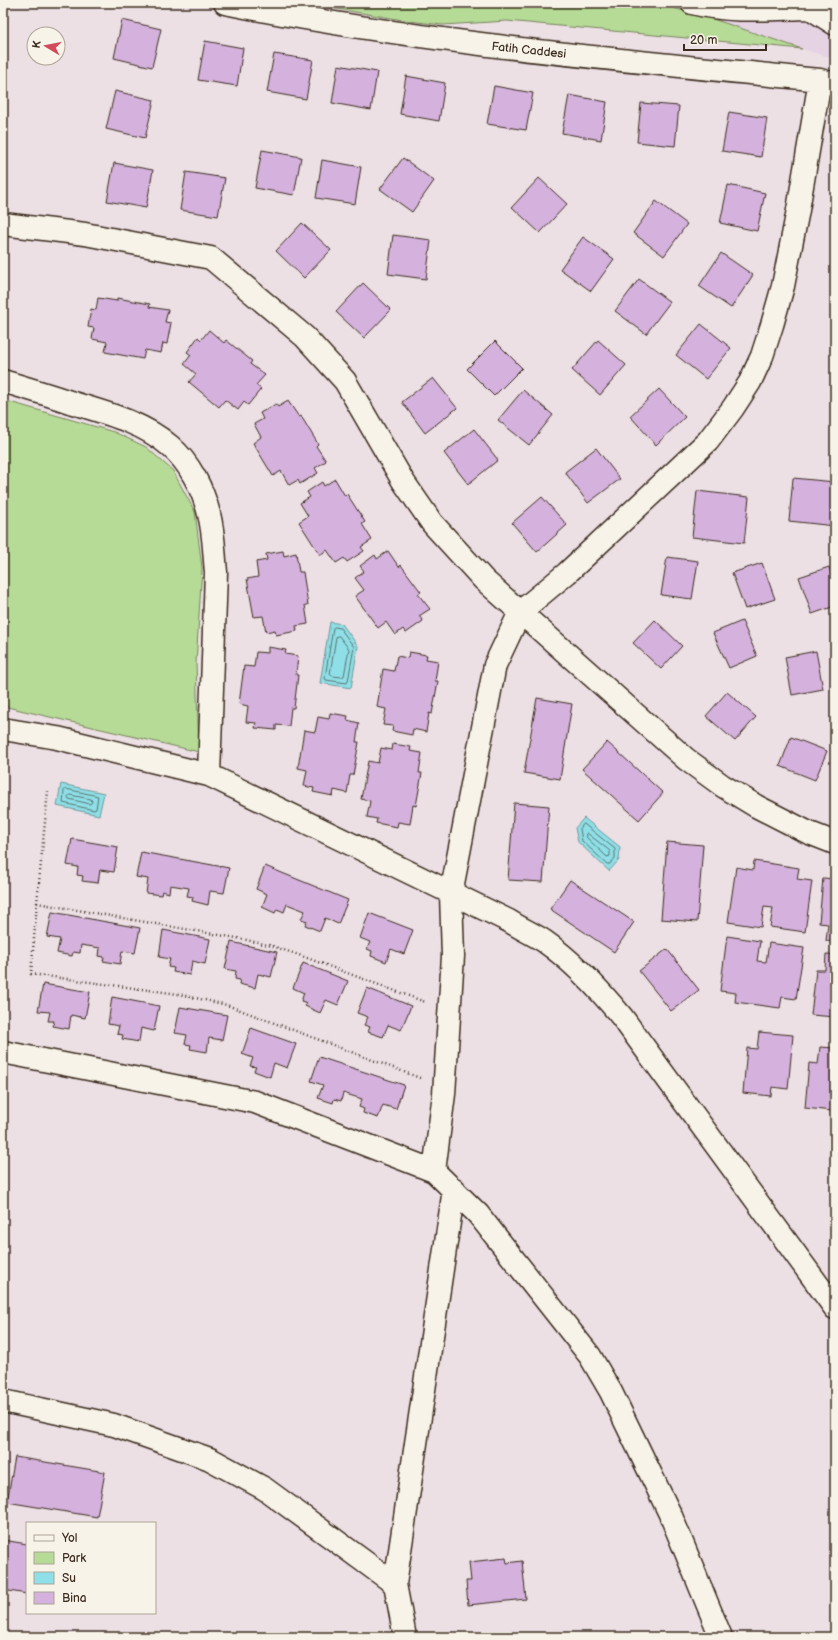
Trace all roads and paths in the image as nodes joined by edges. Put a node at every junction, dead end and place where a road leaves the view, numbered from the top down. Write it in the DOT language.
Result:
graph roads {
  1 [pos="225,3"];
  2 [pos="692,3"];
  3 [pos="806,5"];
  4 [pos="835,24"];
  5 [pos="827,82"];
  6 [pos="3,224"];
  7 [pos="3,381"];
  8 [pos="520,612"];
  9 [pos="3,729"];
  10 [pos="209,775"];
  11 [pos="48,792"];
  12 [pos="835,843"];
  13 [pos="451,894"];
  14 [pos="37,903"];
  15 [pos="449,1012"];
  16 [pos="3,1052"];
  17 [pos="444,1088"];
  18 [pos="434,1170"];
  19 [pos="454,1189"];
  20 [pos="835,1308"];
  21 [pos="3,1400"];
  22 [pos="395,1584"];
  23 [pos="405,1637"];
  24 [pos="721,1637"];
  1 -- 5 [label="street, Fatih Caddesi"];
  2 -- 3 [label="street"];
  3 -- 4 [label="street"];
  5 -- 8 [label="street"];
  6 -- 8 [label="street"];
  7 -- 10 [label="street"];
  8 -- 12 [label="street"];
  8 -- 13 [label="street"];
  9 -- 10 [label="street"];
  10 -- 13 [label="street"];
  11 -- 14 [label="path"];
  13 -- 15 [label="street"];
  13 -- 20 [label="street"];
  14 -- 15 [label="path"];
  14 -- 17 [label="path"];
  15 -- 17 [label="street"];
  16 -- 18 [label="street"];
  17 -- 18 [label="street"];
  18 -- 19 [label="street"];
  19 -- 22 [label="street"];
  19 -- 24 [label="street"];
  21 -- 22 [label="street"];
  22 -- 23 [label="street"];
}
